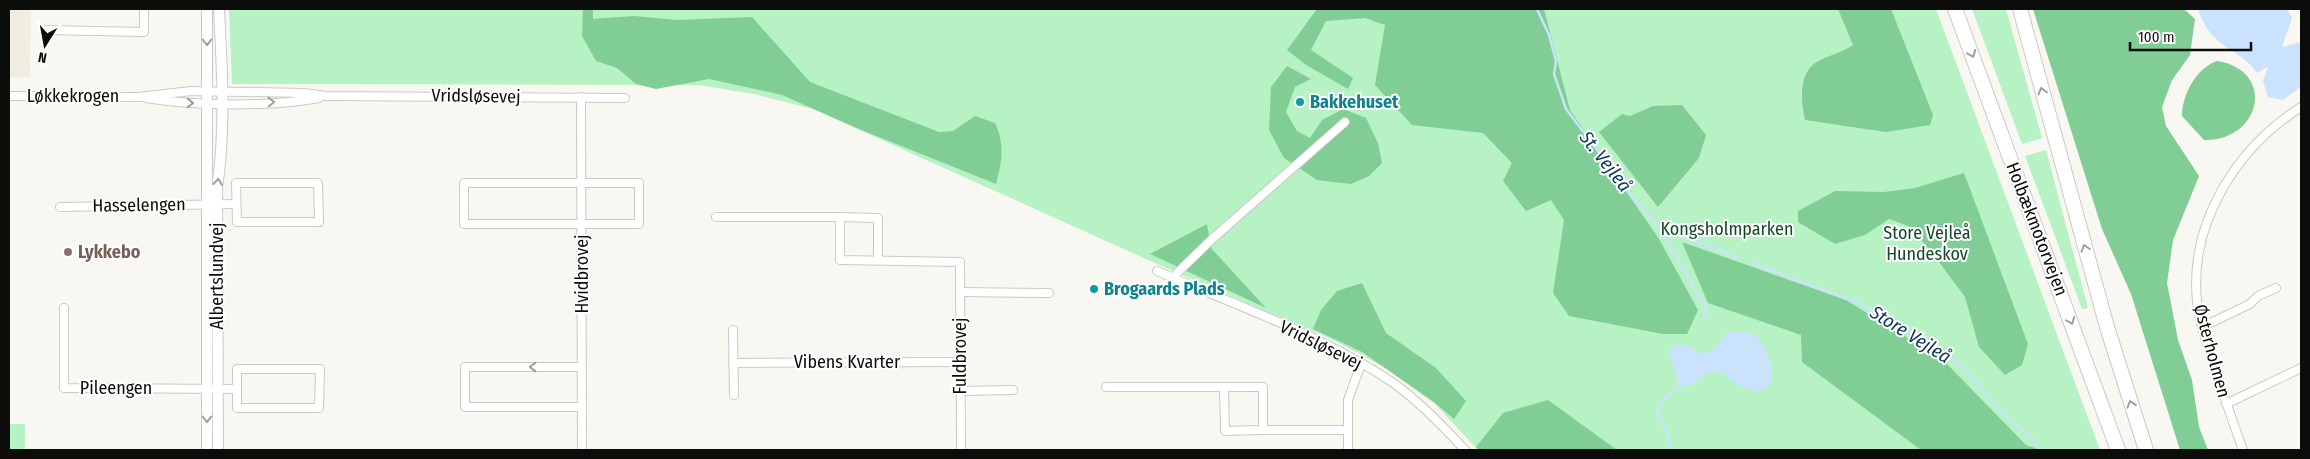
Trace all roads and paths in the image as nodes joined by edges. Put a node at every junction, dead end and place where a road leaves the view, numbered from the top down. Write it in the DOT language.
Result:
graph roads {
  1 [pos="144,9"];
  2 [pos="207,9"];
  3 [pos="219,9"];
  4 [pos="1955,9"];
  5 [pos="2020,9"];
  6 [pos="46,30"];
  7 [pos="207,91"];
  8 [pos="222,91"];
  9 [pos="9,96"];
  10 [pos="138,96"];
  11 [pos="326,96"];
  12 [pos="581,97"];
  13 [pos="625,98"];
  14 [pos="207,103"];
  15 [pos="222,103"];
  16 [pos="2301,107"];
  17 [pos="1345,122"];
  18 [pos="582,183"];
  19 [pos="212,204"];
  20 [pos="236,204"];
  21 [pos="60,206"];
  22 [pos="716,217"];
  23 [pos="840,217"];
  24 [pos="582,224"];
  25 [pos="878,260"];
  26 [pos="1157,271"];
  27 [pos="1172,278"];
  28 [pos="2276,288"];
  29 [pos="960,292"];
  30 [pos="1049,293"];
  31 [pos="64,308"];
  32 [pos="2202,327"];
  33 [pos="733,330"];
  34 [pos="734,362"];
  35 [pos="960,362"];
  36 [pos="1361,364"];
  37 [pos="582,367"];
  38 [pos="2301,368"];
  39 [pos="1106,387"];
  40 [pos="1224,387"];
  41 [pos="212,389"];
  42 [pos="237,389"];
  43 [pos="1013,390"];
  44 [pos="961,391"];
  45 [pos="734,396"];
  46 [pos="2226,404"];
  47 [pos="582,407"];
  48 [pos="1263,430"];
  49 [pos="1348,430"];
  50 [pos="207,450"];
  51 [pos="218,450"];
  52 [pos="582,450"];
  53 [pos="961,450"];
  54 [pos="1348,450"];
  55 [pos="1465,450"];
  56 [pos="2118,450"];
  57 [pos="2146,450"];
  58 [pos="2243,450"];
  1 -- 6 [label="street"];
  2 -- 7 [label="street, Albertslundvej, one-way"];
  3 -- 8 [label="street, Albertslundvej"];
  4 -- 56 [label="highway, Holbækmotorvejen, one-way"];
  57 -- 5 [label="highway, Holbækmotorvejen, one-way"];
  7 -- 8 [label="street, Løkkekrogen"];
  7 -- 10 [label="street, Løkkekrogen"];
  7 -- 14 [label="street, Albertslundvej"];
  8 -- 11 [label="street, Vridsløsevej"];
  8 -- 15 [label="street, Albertslundvej"];
  9 -- 10 [label="street, Løkkekrogen"];
  10 -- 14 [label="street, Løkkekrogen, one-way"];
  11 -- 12 [label="street, Vridsløsevej"];
  15 -- 11 [label="street, Vridsløsevej, one-way"];
  12 -- 13 [label="street, Vridsløsevej"];
  12 -- 18 [label="street, Hvidbrovej"];
  14 -- 15 [label="street, Løkkekrogen"];
  14 -- 19 [label="street, Albertslundvej"];
  19 -- 15 [label="street, Albertslundvej, one-way"];
  16 -- 32 [label="street, Østerholmen"];
  17 -- 27 [label="street"];
  18 -- 24 [label="street, Hvidbrovej"];
  18 -- 24 [label="street"];
  18 -- 24 [label="street"];
  19 -- 20 [label="street, Hasselengen"];
  19 -- 21 [label="street, Hasselengen"];
  19 -- 41 [label="street, Albertslundvej"];
  20 -- 20 [label="street"];
  22 -- 23 [label="street"];
  23 -- 25 [label="street"];
  23 -- 25 [label="street"];
  24 -- 37 [label="street, Hvidbrovej"];
  25 -- 29 [label="street, Fuldbrovej"];
  26 -- 27 [label="street, Vridsløsevej"];
  27 -- 36 [label="street, Vridsløsevej"];
  28 -- 32 [label="street"];
  29 -- 30 [label="street"];
  29 -- 35 [label="street, Fuldbrovej"];
  31 -- 41 [label="street, Pileengen"];
  32 -- 46 [label="street, Østerholmen"];
  33 -- 34 [label="street"];
  34 -- 35 [label="street, Vibens Kvarter"];
  34 -- 45 [label="street"];
  35 -- 44 [label="street, Fuldbrovej"];
  36 -- 49 [label="street"];
  36 -- 55 [label="street, Vridsløsevej"];
  37 -- 47 [label="street, Hvidbrovej"];
  37 -- 47 [label="street, one-way"];
  38 -- 46 [label="street"];
  39 -- 40 [label="street"];
  40 -- 48 [label="street"];
  40 -- 48 [label="street"];
  41 -- 42 [label="street"];
  41 -- 50 [label="street, Albertslundvej, one-way"];
  41 -- 51 [label="street, Albertslundvej"];
  42 -- 42 [label="street"];
  43 -- 44 [label="street"];
  44 -- 53 [label="street, Fuldbrovej"];
  46 -- 58 [label="street, Østerholmen"];
  47 -- 52 [label="street, Hvidbrovej"];
  48 -- 49 [label="street"];
  49 -- 54 [label="street"];
}
